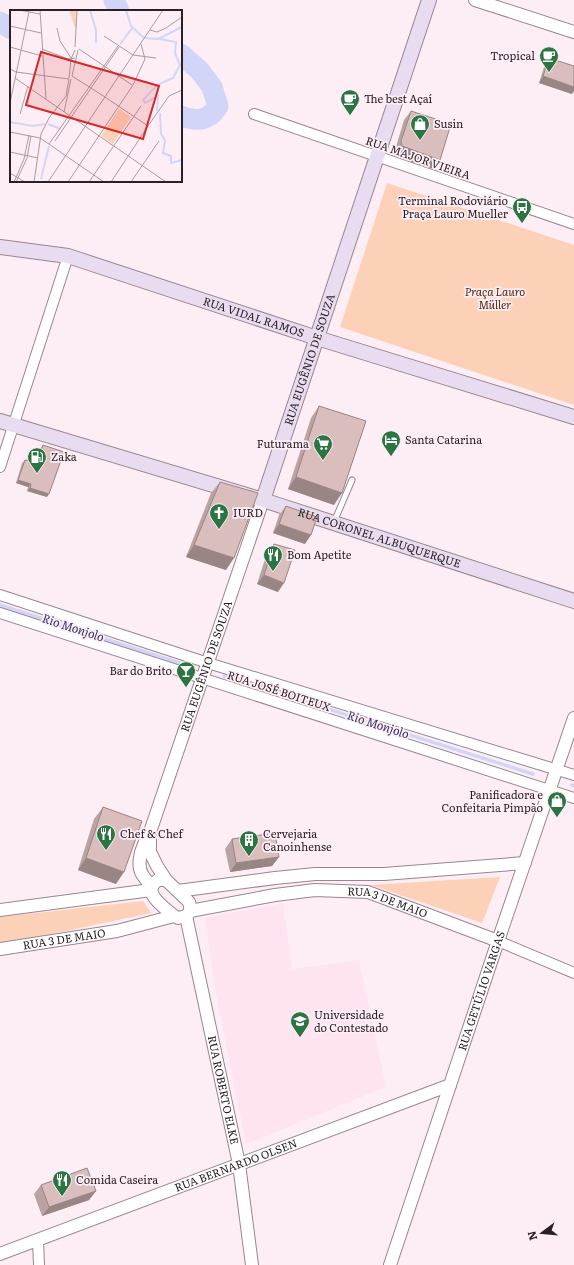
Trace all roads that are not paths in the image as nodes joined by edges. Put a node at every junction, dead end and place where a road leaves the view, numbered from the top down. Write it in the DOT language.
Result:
graph roads {
  1 [pos="429,0"];
  2 [pos="474,0"];
  3 [pos="574,32"];
  4 [pos="254,114"];
  5 [pos="377,156"];
  6 [pos="574,224"];
  7 [pos="0,247"];
  8 [pos="68,256"];
  9 [pos="316,338"];
  10 [pos="574,417"];
  11 [pos="0,421"];
  12 [pos="13,426"];
  13 [pos="0,466"];
  14 [pos="352,480"];
  15 [pos="263,500"];
  16 [pos="333,523"];
  17 [pos="0,595"];
  18 [pos="574,601"];
  19 [pos="0,613"];
  20 [pos="208,663"];
  21 [pos="203,679"];
  22 [pos="574,718"];
  23 [pos="557,769"];
  24 [pos="574,775"];
  25 [pos="550,790"];
  26 [pos="574,798"];
  27 [pos="150,832"];
  28 [pos="524,862"];
  29 [pos="372,874"];
  30 [pos="166,880"];
  31 [pos="237,883"];
  32 [pos="151,888"];
  33 [pos="178,891"];
  34 [pos="368,892"];
  35 [pos="240,902"];
  36 [pos="0,910"];
  37 [pos="183,914"];
  38 [pos="498,941"];
  39 [pos="0,949"];
  40 [pos="574,973"];
  41 [pos="450,1085"];
  42 [pos="239,1164"];
  43 [pos="38,1241"];
  44 [pos="0,1254"];
  45 [pos="39,1265"];
  46 [pos="252,1265"];
  47 [pos="390,1265"];
  1 -- 5 [label="main road, RUA EUGÊNIO DE SOUZA"];
  2 -- 3 [label="street"];
  4 -- 5 [label="street, RUA MAJOR VIEIRA"];
  5 -- 6 [label="street, RUA MAJOR VIEIRA"];
  5 -- 9 [label="main road, RUA EUGÊNIO DE SOUZA"];
  7 -- 8 [label="main road, RUA VIDAL RAMOS"];
  8 -- 9 [label="main road, RUA VIDAL RAMOS"];
  8 -- 12 [label="street"];
  9 -- 10 [label="main road, RUA VIDAL RAMOS"];
  9 -- 15 [label="main road, RUA EUGÊNIO DE SOUZA"];
  11 -- 12 [label="main road, RUA CORONEL ALBUQUERQUE"];
  12 -- 13 [label="street"];
  12 -- 15 [label="main road, RUA CORONEL ALBUQUERQUE"];
  14 -- 16 [label="lane"];
  15 -- 16 [label="main road, RUA CORONEL ALBUQUERQUE"];
  15 -- 20 [label="street, RUA EUGÊNIO DE SOUZA"];
  16 -- 18 [label="main road, RUA CORONEL ALBUQUERQUE"];
  17 -- 20 [label="street, RUA JOSÉ BOITEUX"];
  19 -- 21 [label="street, RUA JOSÉ BOITEUX"];
  20 -- 21 [label="street, RUA EUGÊNIO DE SOUZA"];
  20 -- 23 [label="street, RUA JOSÉ BOITEUX"];
  21 -- 25 [label="street, RUA JOSÉ BOITEUX"];
  21 -- 27 [label="street, RUA EUGÊNIO DE SOUZA"];
  22 -- 23 [label="street, RUA GETÚLIO VARGAS"];
  23 -- 24 [label="street, RUA JOSÉ BOITEUX"];
  23 -- 25 [label="street, RUA GETÚLIO VARGAS"];
  25 -- 26 [label="street, RUA JOSÉ BOITEUX"];
  25 -- 28 [label="street, RUA GETÚLIO VARGAS"];
  27 -- 30 [label="street, RUA EUGÊNIO DE SOUZA"];
  27 -- 32 [label="street, RUA EUGÊNIO DE SOUZA"];
  28 -- 29 [label="street, RUA 3 DE MAIO"];
  28 -- 38 [label="street, RUA GETÚLIO VARGAS"];
  29 -- 31 [label="street, RUA 3 DE MAIO"];
  29 -- 34 [label="street"];
  30 -- 32 [label="street"];
  30 -- 33 [label="street, RUA EUGÊNIO DE SOUZA"];
  31 -- 33 [label="street, RUA 3 DE MAIO"];
  31 -- 35 [label="street"];
  32 -- 36 [label="street"];
  32 -- 37 [label="street, RUA EUGÊNIO DE SOUZA"];
  33 -- 37 [label="street, RUA ROBERTO ELKE"];
  34 -- 35 [label="street, RUA 3 DE MAIO"];
  34 -- 38 [label="street, RUA 3 DE MAIO"];
  35 -- 37 [label="street, RUA 3 DE MAIO"];
  37 -- 39 [label="street, RUA 3 DE MAIO"];
  37 -- 42 [label="street, RUA ROBERTO ELKE"];
  38 -- 40 [label="street, RUA 3 DE MAIO"];
  38 -- 41 [label="street, RUA GETÚLIO VARGAS"];
  41 -- 42 [label="street, RUA BERNARDO OLSEN"];
  41 -- 47 [label="street, RUA GETÚLIO VARGAS"];
  42 -- 43 [label="street, RUA BERNARDO OLSEN"];
  42 -- 46 [label="street, RUA ROBERTO ELKE"];
  43 -- 44 [label="street, RUA BERNARDO OLSEN"];
  43 -- 45 [label="street"];
}
